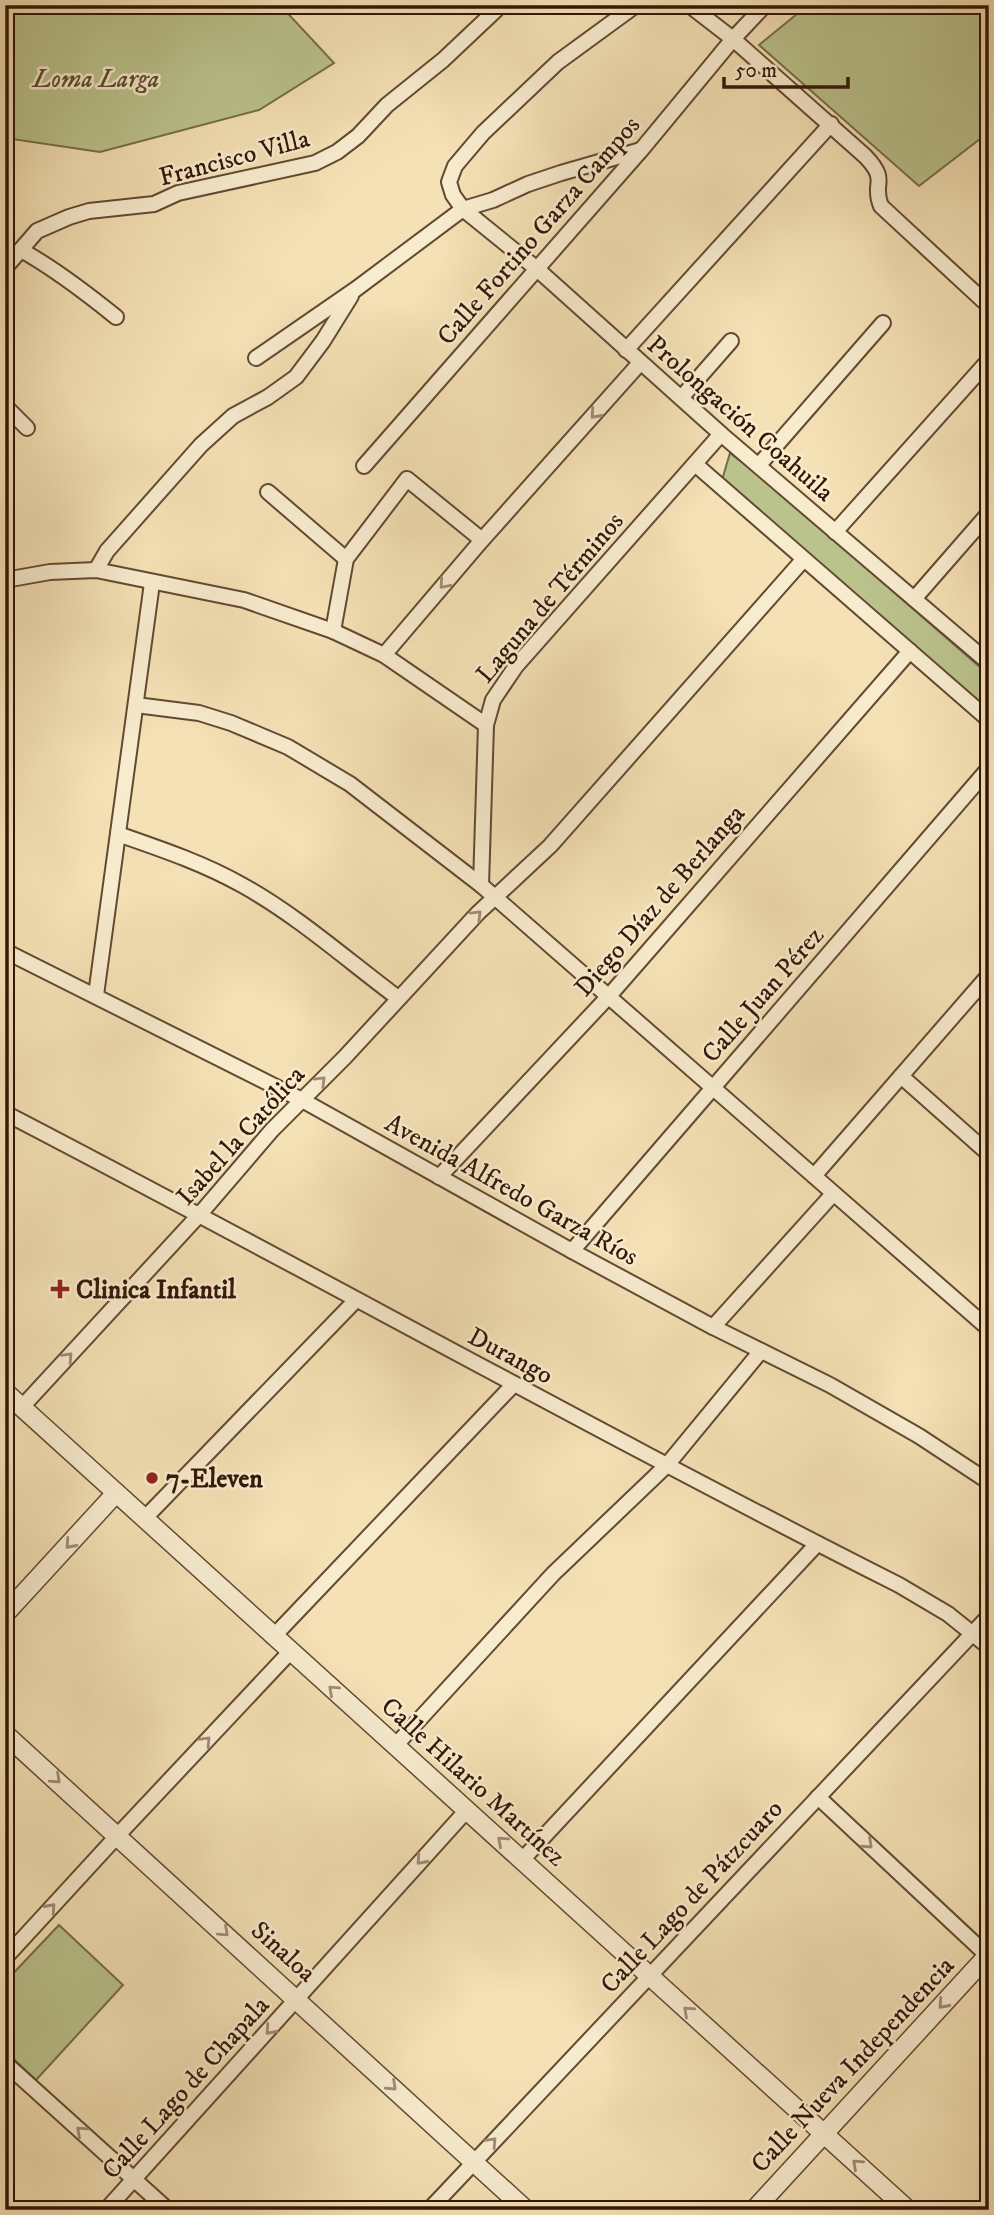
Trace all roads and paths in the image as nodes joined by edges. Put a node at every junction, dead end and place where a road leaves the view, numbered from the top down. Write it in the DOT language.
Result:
graph roads {
  1 [pos="498,5"];
  2 [pos="690,5"];
  3 [pos="765,5"];
  4 [pos="634,6"];
  5 [pos="733,39"];
  6 [pos="831,124"];
  7 [pos="642,149"];
  8 [pos="463,209"];
  9 [pos="20,250"];
  10 [pos="5,268"];
  11 [pos="537,269"];
  12 [pos="356,289"];
  13 [pos="989,306"];
  14 [pos="116,317"];
  15 [pos="883,323"];
  16 [pos="731,341"];
  17 [pos="626,350"];
  18 [pos="256,358"];
  19 [pos="989,360"];
  20 [pos="640,363"];
  21 [pos="681,398"];
  22 [pos="5,406"];
  23 [pos="27,428"];
  24 [pos="721,434"];
  25 [pos="695,464"];
  26 [pos="759,465"];
  27 [pos="364,466"];
  28 [pos="268,492"];
  29 [pos="989,513"];
  30 [pos="835,532"];
  31 [pos="482,540"];
  32 [pos="346,559"];
  33 [pos="803,560"];
  34 [pos="96,569"];
  35 [pos="5,580"];
  36 [pos="152,583"];
  37 [pos="914,599"];
  38 [pos="333,631"];
  39 [pos="910,650"];
  40 [pos="384,655"];
  41 [pos="989,663"];
  42 [pos="136,705"];
  43 [pos="989,720"];
  44 [pos="486,725"];
  45 [pos="989,768"];
  46 [pos="118,834"];
  47 [pos="481,885"];
  48 [pos="495,897"];
  49 [pos="5,950"];
  50 [pos="989,975"];
  51 [pos="96,995"];
  52 [pos="609,996"];
  53 [pos="398,998"];
  54 [pos="901,1076"];
  55 [pos="714,1088"];
  56 [pos="302,1100"];
  57 [pos="5,1113"];
  58 [pos="989,1154"];
  59 [pos="814,1176"];
  60 [pos="439,1177"];
  61 [pos="833,1194"];
  62 [pos="200,1214"];
  63 [pos="572,1251"];
  64 [pos="356,1300"];
  65 [pos="713,1327"];
  66 [pos="989,1329"];
  67 [pos="761,1351"];
  68 [pos="514,1384"];
  69 [pos="5,1392"];
  70 [pos="22,1407"];
  71 [pos="667,1465"];
  72 [pos="989,1482"];
  73 [pos="116,1493"];
  74 [pos="144,1519"];
  75 [pos="817,1544"];
  76 [pos="5,1614"];
  77 [pos="989,1616"];
  78 [pos="973,1632"];
  79 [pos="273,1637"];
  80 [pos="989,1647"];
  81 [pos="290,1652"];
  82 [pos="5,1734"];
  83 [pos="395,1746"];
  84 [pos="818,1797"];
  85 [pos="467,1810"];
  86 [pos="118,1835"];
  87 [pos="522,1860"];
  88 [pos="988,1955"];
  89 [pos="5,1958"];
  90 [pos="649,1976"];
  91 [pos="298,1999"];
  92 [pos="5,2063"];
  93 [pos="824,2134"];
  94 [pos="473,2162"];
  95 [pos="134,2180"];
  96 [pos="106,2210"];
  97 [pos="168,2210"];
  98 [pos="429,2210"];
  99 [pos="526,2210"];
  100 [pos="754,2210"];
  101 [pos="908,2210"];
  1 -- 9 [label="street, Francisco Villa"];
  2 -- 5 [label="street"];
  3 -- 5 [label="street, Calle Fortino Garza Campos"];
  4 -- 8 [label="street"];
  5 -- 6 [label="street"];
  5 -- 7 [label="street, Calle Fortino Garza Campos"];
  6 -- 13 [label="street"];
  6 -- 17 [label="street"];
  7 -- 8 [label="street"];
  7 -- 11 [label="street, Calle Fortino Garza Campos"];
  8 -- 11 [label="street, Prolongación Coahuila"];
  8 -- 12 [label="street"];
  9 -- 10 [label="street, Francisco Villa"];
  9 -- 14 [label="street"];
  11 -- 17 [label="street, Prolongación Coahuila"];
  11 -- 27 [label="street, Calle Fortino Garza Campos"];
  12 -- 18 [label="street"];
  12 -- 34 [label="street"];
  15 -- 26 [label="street"];
  16 -- 21 [label="street"];
  17 -- 20 [label="street, Prolongación Coahuila"];
  19 -- 30 [label="street"];
  20 -- 21 [label="street, Prolongación Coahuila"];
  20 -- 31 [label="street, one-way"];
  21 -- 24 [label="street, Prolongación Coahuila"];
  22 -- 23 [label="street"];
  24 -- 25 [label="street, Laguna de Términos"];
  24 -- 26 [label="street, Prolongación Coahuila"];
  25 -- 33 [label="street"];
  25 -- 44 [label="street, Laguna de Términos"];
  26 -- 30 [label="street, Prolongación Coahuila"];
  28 -- 32 [label="street"];
  29 -- 37 [label="street"];
  30 -- 37 [label="street, Prolongación Coahuila"];
  31 -- 32 [label="street"];
  31 -- 40 [label="street, one-way"];
  32 -- 38 [label="street"];
  33 -- 39 [label="street"];
  33 -- 48 [label="street, Isabel la Católica"];
  34 -- 35 [label="street"];
  34 -- 36 [label="street"];
  36 -- 38 [label="street"];
  36 -- 42 [label="street"];
  37 -- 41 [label="street, Prolongación Coahuila"];
  38 -- 40 [label="street"];
  39 -- 43 [label="street"];
  39 -- 52 [label="street, Diego Díaz de Berlanga"];
  40 -- 44 [label="street"];
  42 -- 46 [label="street"];
  42 -- 47 [label="street"];
  44 -- 47 [label="street, Laguna de Términos"];
  45 -- 55 [label="street, Calle Juan Pérez"];
  46 -- 51 [label="street"];
  46 -- 53 [label="street"];
  47 -- 48 [label="street"];
  48 -- 52 [label="street"];
  53 -- 48 [label="street, Isabel la Católica, one-way"];
  49 -- 51 [label="street, Avenida Alfredo Garza Ríos"];
  50 -- 54 [label="street"];
  51 -- 56 [label="street, Avenida Alfredo Garza Ríos"];
  52 -- 55 [label="street"];
  52 -- 60 [label="street, Diego Díaz de Berlanga"];
  56 -- 53 [label="street, Isabel la Católica, one-way"];
  54 -- 58 [label="street"];
  54 -- 59 [label="street"];
  55 -- 59 [label="street"];
  55 -- 63 [label="street, Calle Juan Pérez"];
  56 -- 60 [label="street, Avenida Alfredo Garza Ríos"];
  56 -- 62 [label="street, Isabel la Católica"];
  57 -- 62 [label="street, Durango"];
  59 -- 61 [label="street"];
  60 -- 63 [label="street, Avenida Alfredo Garza Ríos"];
  61 -- 65 [label="street"];
  61 -- 66 [label="street"];
  62 -- 64 [label="street, Durango"];
  70 -- 62 [label="street, Isabel la Católica, one-way"];
  63 -- 65 [label="street, Avenida Alfredo Garza Ríos"];
  64 -- 68 [label="street, Durango"];
  64 -- 74 [label="street"];
  65 -- 67 [label="street, Avenida Alfredo Garza Ríos"];
  67 -- 71 [label="street"];
  67 -- 72 [label="street, Avenida Alfredo Garza Ríos"];
  68 -- 71 [label="street, Durango"];
  68 -- 79 [label="street"];
  69 -- 70 [label="street, Calle Hilario Martínez"];
  70 -- 73 [label="street, Calle Hilario Martínez"];
  71 -- 75 [label="street, Durango"];
  71 -- 83 [label="street"];
  73 -- 74 [label="street, Calle Hilario Martínez"];
  73 -- 76 [label="street, one-way"];
  74 -- 79 [label="street, Calle Hilario Martínez"];
  75 -- 78 [label="street, Durango"];
  75 -- 87 [label="street"];
  77 -- 78 [label="street, Calle Lago de Pátzcuaro"];
  78 -- 80 [label="street, Durango"];
  78 -- 84 [label="street, Calle Lago de Pátzcuaro"];
  79 -- 81 [label="street, Calle Hilario Martínez"];
  83 -- 81 [label="street, Calle Hilario Martínez, one-way"];
  86 -- 81 [label="street, one-way"];
  82 -- 86 [label="street, Sinaloa, one-way"];
  83 -- 85 [label="street, Calle Hilario Martínez"];
  84 -- 88 [label="street, one-way"];
  84 -- 90 [label="street, Calle Lago de Pátzcuaro"];
  87 -- 85 [label="street, Calle Hilario Martínez, one-way"];
  85 -- 91 [label="street, Calle Lago de Chapala, one-way"];
  89 -- 86 [label="street, one-way"];
  86 -- 91 [label="street, Sinaloa, one-way"];
  87 -- 90 [label="street, Calle Hilario Martínez"];
  88 -- 93 [label="street, Calle Nueva Independencia, one-way"];
  93 -- 90 [label="street, Calle Hilario Martínez, one-way"];
  94 -- 90 [label="street, Calle Lago de Pátzcuaro, one-way"];
  91 -- 94 [label="street, Sinaloa, one-way"];
  91 -- 95 [label="street, Calle Lago de Chapala, one-way"];
  95 -- 92 [label="street, one-way"];
  93 -- 100 [label="street, Calle Nueva Independencia"];
  101 -- 93 [label="street, Calle Hilario Martínez, one-way"];
  94 -- 98 [label="street, Calle Lago de Pátzcuaro"];
  94 -- 99 [label="street, Sinaloa"];
  95 -- 96 [label="street, Calle Lago de Chapala"];
  95 -- 97 [label="street"];
}
